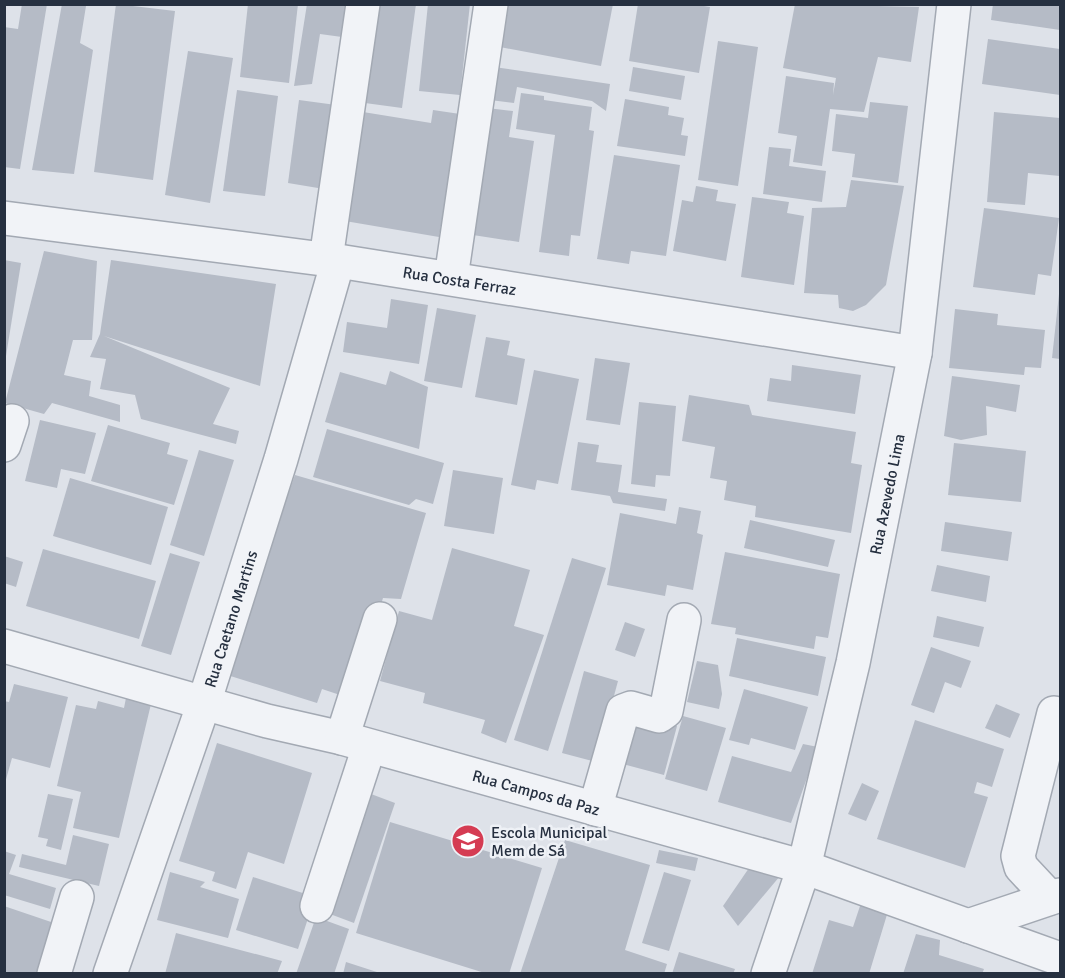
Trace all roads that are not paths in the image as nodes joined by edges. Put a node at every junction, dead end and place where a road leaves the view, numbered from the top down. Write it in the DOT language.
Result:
graph roads {
  1 [pos="363,4"];
  2 [pos="491,4"];
  3 [pos="954,4"];
  4 [pos="4,218"];
  5 [pos="332,260"];
  6 [pos="451,279"];
  7 [pos="915,352"];
  8 [pos="380,619"];
  9 [pos="684,620"];
  10 [pos="4,646"];
  11 [pos="204,703"];
  12 [pos="1054,713"];
  13 [pos="355,743"];
  14 [pos="595,808"];
  15 [pos="804,867"];
  16 [pos="1055,896"];
  17 [pos="77,897"];
  18 [pos="317,906"];
  19 [pos="968,926"];
  20 [pos="1060,959"];
  21 [pos="54,974"];
  22 [pos="110,974"];
  23 [pos="768,974"];
  1 -- 5 [label="street, Rua Caetano Martins"];
  2 -- 6 [label="street"];
  3 -- 7 [label="street, Rua Azevedo Lima"];
  4 -- 5 [label="street, Rua Costa Ferraz"];
  5 -- 6 [label="street, Rua Costa Ferraz"];
  5 -- 11 [label="street, Rua Caetano Martins"];
  6 -- 7 [label="street, Rua Costa Ferraz"];
  7 -- 15 [label="street, Rua Azevedo Lima"];
  8 -- 13 [label="street"];
  9 -- 14 [label="street"];
  10 -- 11 [label="street, Rua Campos da Paz"];
  11 -- 13 [label="street, Rua Campos da Paz"];
  11 -- 22 [label="street, Rua Caetano Martins"];
  12 -- 16 [label="street"];
  13 -- 14 [label="street, Rua Campos da Paz"];
  13 -- 18 [label="street"];
  14 -- 15 [label="street, Rua Campos da Paz"];
  15 -- 19 [label="street, Rua Campos da Paz"];
  15 -- 23 [label="street, Rua Azevedo Lima"];
  16 -- 19 [label="street"];
  17 -- 21 [label="street"];
  19 -- 20 [label="street, Rua Campos da Paz"];
}
